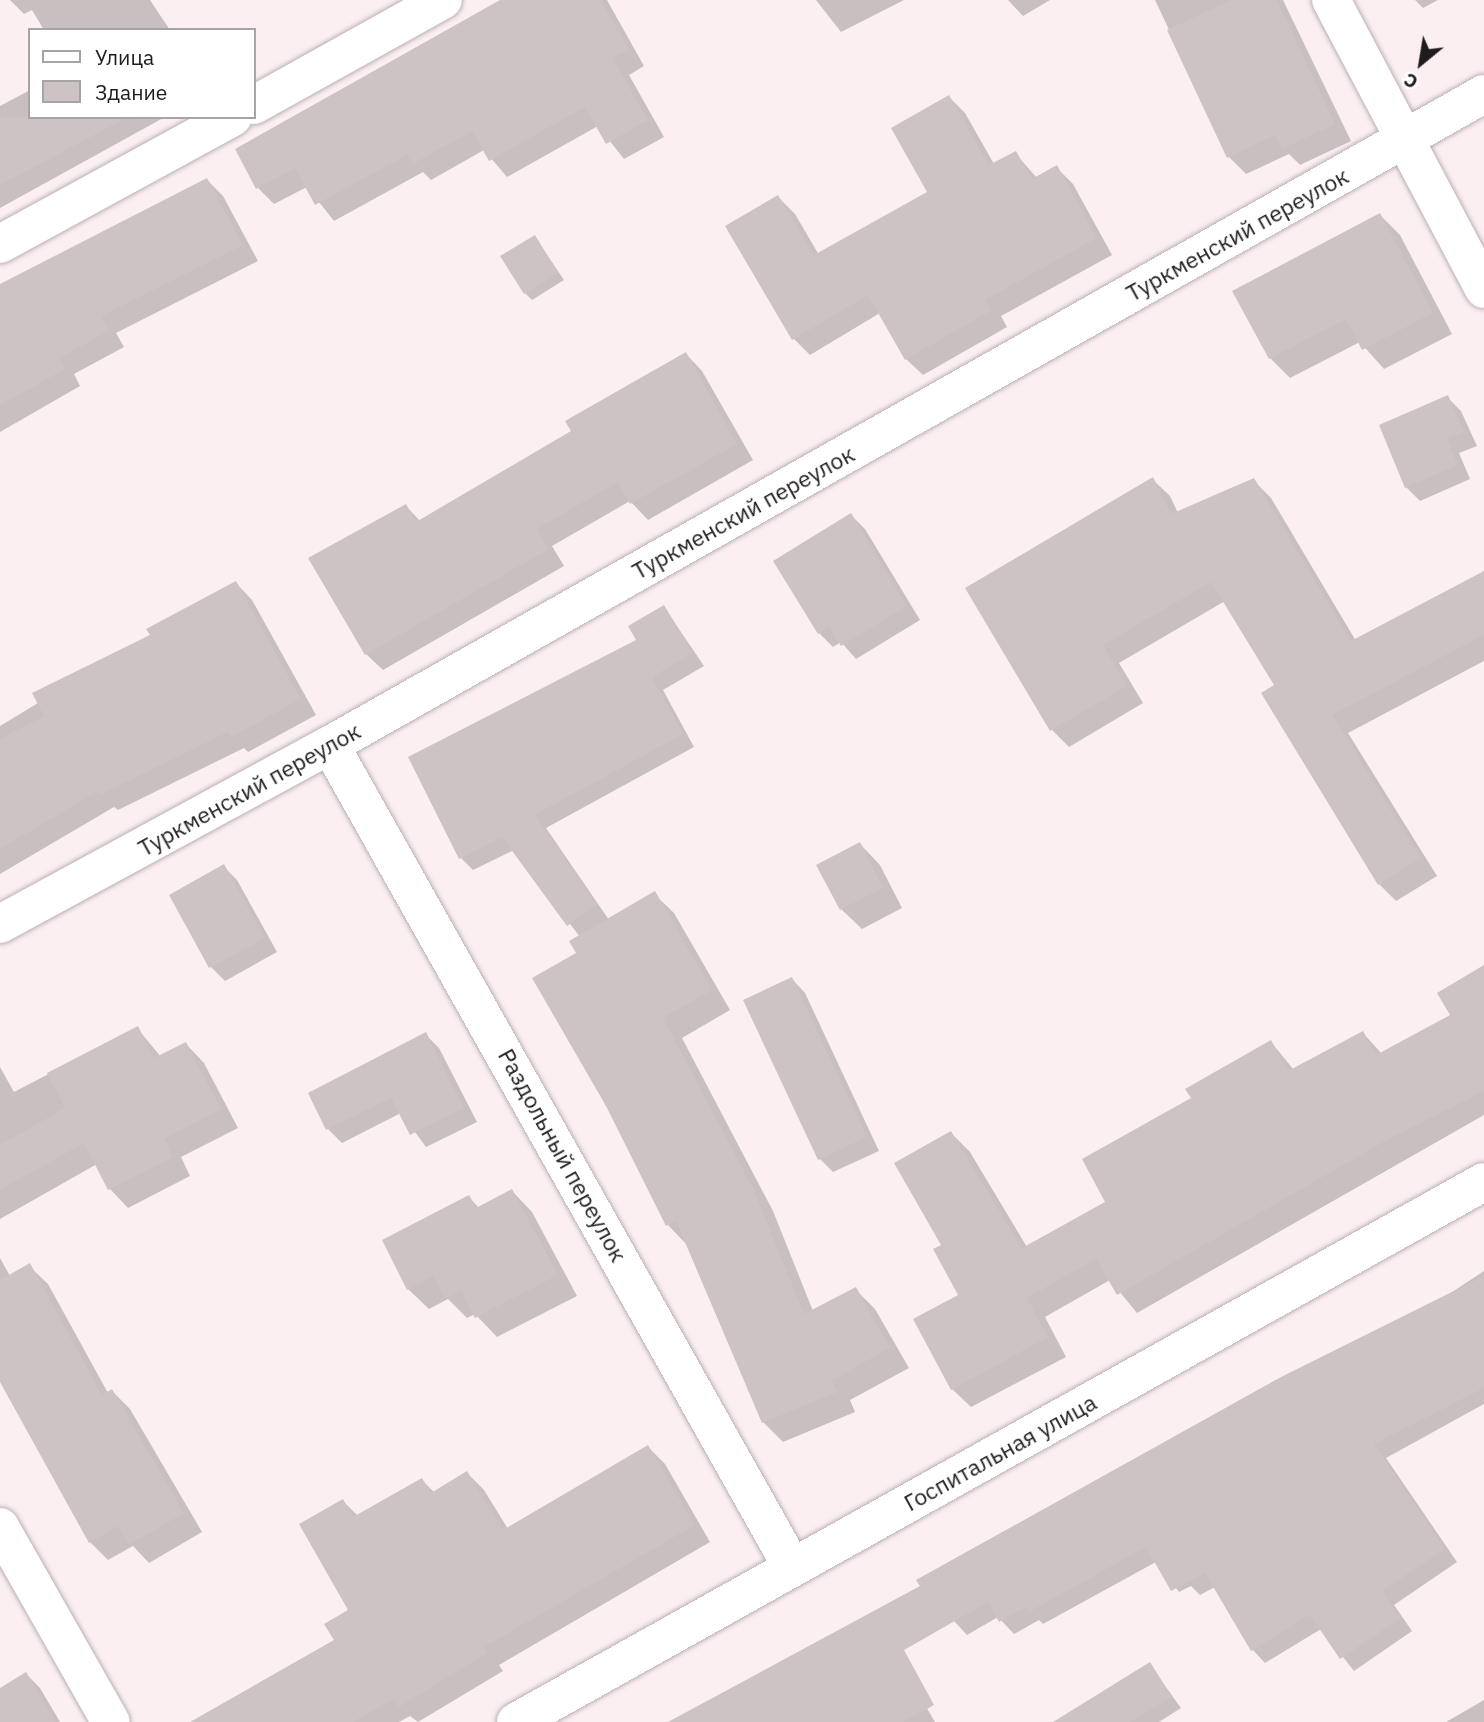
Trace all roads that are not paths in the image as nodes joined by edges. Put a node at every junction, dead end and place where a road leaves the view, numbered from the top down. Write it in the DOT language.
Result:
graph roads {
  1 [pos="443,0"];
  2 [pos="1331,0"];
  3 [pos="1484,94"];
  4 [pos="256,104"];
  5 [pos="229,119"];
  6 [pos="1402,141"];
  7 [pos="0,244"];
  8 [pos="1484,289"];
  9 [pos="330,745"];
  10 [pos="0,924"];
  11 [pos="1484,1182"];
  12 [pos="0,1527"];
  13 [pos="792,1567"];
  14 [pos="111,1722"];
  15 [pos="516,1722"];
  1 -- 4 [label="street"];
  2 -- 6 [label="street"];
  3 -- 6 [label="street, Туркменский переулок"];
  5 -- 7 [label="street"];
  6 -- 8 [label="street"];
  6 -- 9 [label="street, Туркменский переулок"];
  9 -- 10 [label="street, Туркменский переулок"];
  9 -- 13 [label="street, Раздольный переулок"];
  11 -- 13 [label="street, Госпитальная улица"];
  12 -- 14 [label="street"];
  13 -- 15 [label="street, Госпитальная улица"];
}
